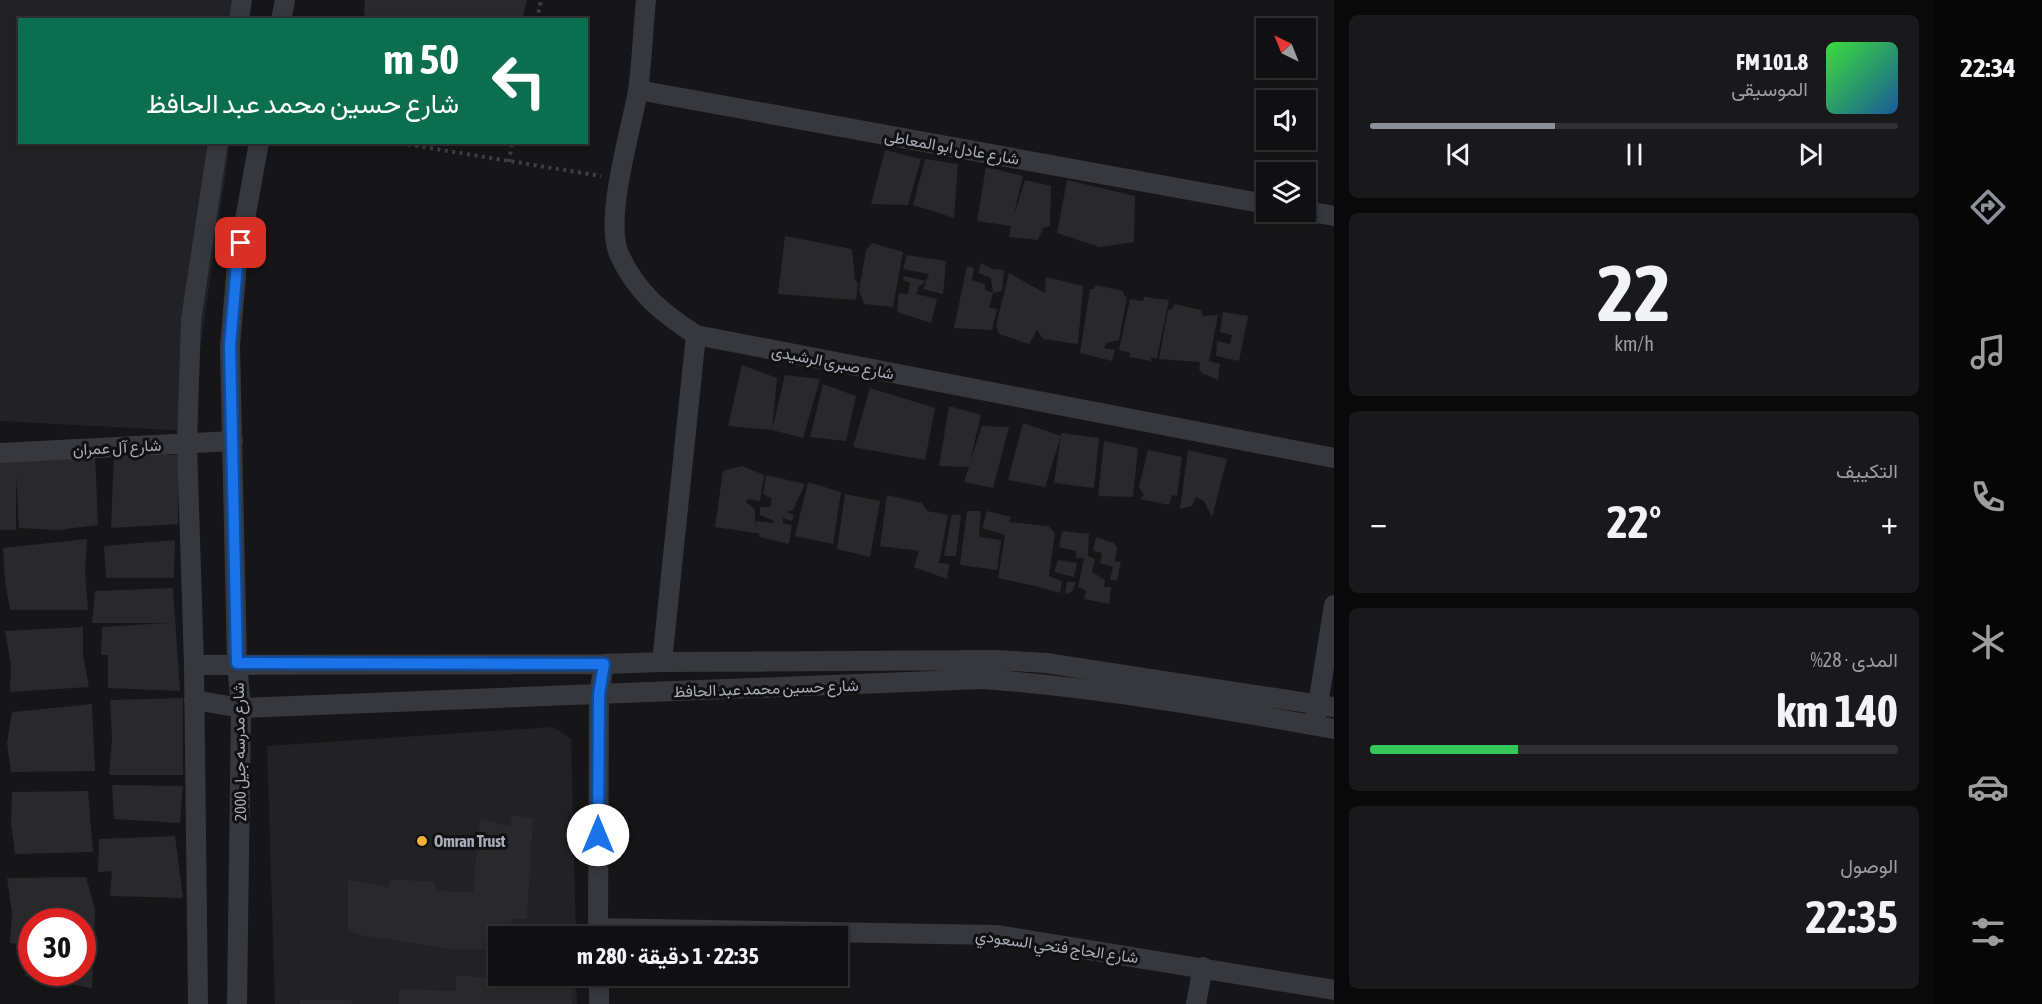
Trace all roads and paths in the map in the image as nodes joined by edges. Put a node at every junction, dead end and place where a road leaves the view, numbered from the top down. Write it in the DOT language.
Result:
graph roads {
  1 [pos="243,0"];
  2 [pos="285,0"];
  3 [pos="541,0"];
  4 [pos="646,0"];
  5 [pos="239,18"];
  6 [pos="281,18"];
  7 [pos="537,18"];
  8 [pos="638,90"];
  9 [pos="218,144"];
  10 [pos="260,144"];
  11 [pos="405,144"];
  12 [pos="512,144"];
  13 [pos="509,162"];
  14 [pos="620,179"];
  15 [pos="1256,202"];
  16 [pos="1316,213"];
  17 [pos="1334,216"];
  18 [pos="696,335"];
  19 [pos="233,441"];
  20 [pos="187,444"];
  21 [pos="0,453"];
  22 [pos="1334,458"];
  23 [pos="1334,605"];
  24 [pos="662,662"];
  25 [pos="237,663"];
  26 [pos="604,664"];
  27 [pos="194,665"];
  28 [pos="599,694"];
  29 [pos="194,700"];
  30 [pos="1326,706"];
  31 [pos="242,708"];
  32 [pos="1324,728"];
  33 [pos="598,926"];
  34 [pos="848,934"];
  35 [pos="1203,967"];
  36 [pos="599,986"];
  37 [pos="1334,990"];
  38 [pos="198,1004"];
  39 [pos="237,1004"];
  40 [pos="599,1004"];
  41 [pos="1196,1004"];
  1 -- 5 [label="street"];
  2 -- 6 [label="street"];
  3 -- 7 [label="path"];
  4 -- 8 [label="street, شارع صبرى الرشيدى"];
  8 -- 14 [label="street, شارع صبرى الرشيدى"];
  8 -- 15 [label="street, شارع عادل ابو المعاطى"];
  9 -- 20 [label="street"];
  10 -- 19 [label="street, شارع مدرسه جيل 2000"];
  11 -- 13 [label="path"];
  12 -- 13 [label="path"];
  13 -- 14 [label="path"];
  14 -- 18 [label="street, شارع صبرى الرشيدى"];
  16 -- 17 [label="street"];
  18 -- 22 [label="street, شارع صبرى الرشيدى"];
  18 -- 24 [label="street"];
  19 -- 20 [label="street, شارع آل عمران"];
  19 -- 25 [label="street, شارع مدرسه جيل 2000"];
  20 -- 21 [label="street, شارع آل عمران"];
  20 -- 27 [label="street"];
  23 -- 30 [label="street"];
  24 -- 26 [label="street, شارع حسين محمد عبد الحافظ"];
  24 -- 30 [label="street, شارع حسين محمد عبد الحافظ"];
  25 -- 26 [label="street, شارع حسين محمد عبد الحافظ"];
  25 -- 27 [label="street, شارع حسين محمد عبد الحافظ"];
  25 -- 31 [label="street, شارع مدرسه جيل 2000"];
  26 -- 28 [label="street"];
  27 -- 29 [label="street"];
  28 -- 31 [label="street, شارع حسين محمد عبد الحافظ"];
  28 -- 32 [label="street, شارع حسين محمد عبد الحافظ"];
  28 -- 33 [label="street"];
  29 -- 31 [label="street, شارع حسين محمد عبد الحافظ"];
  29 -- 38 [label="street"];
  30 -- 32 [label="street"];
  31 -- 39 [label="street, شارع مدرسه جيل 2000"];
  34 -- 35 [label="street, شارع الحاج فتحي السعودي"];
  35 -- 37 [label="street, شارع الحاج فتحي السعودي"];
  35 -- 41 [label="street"];
  36 -- 40 [label="street"];
}
